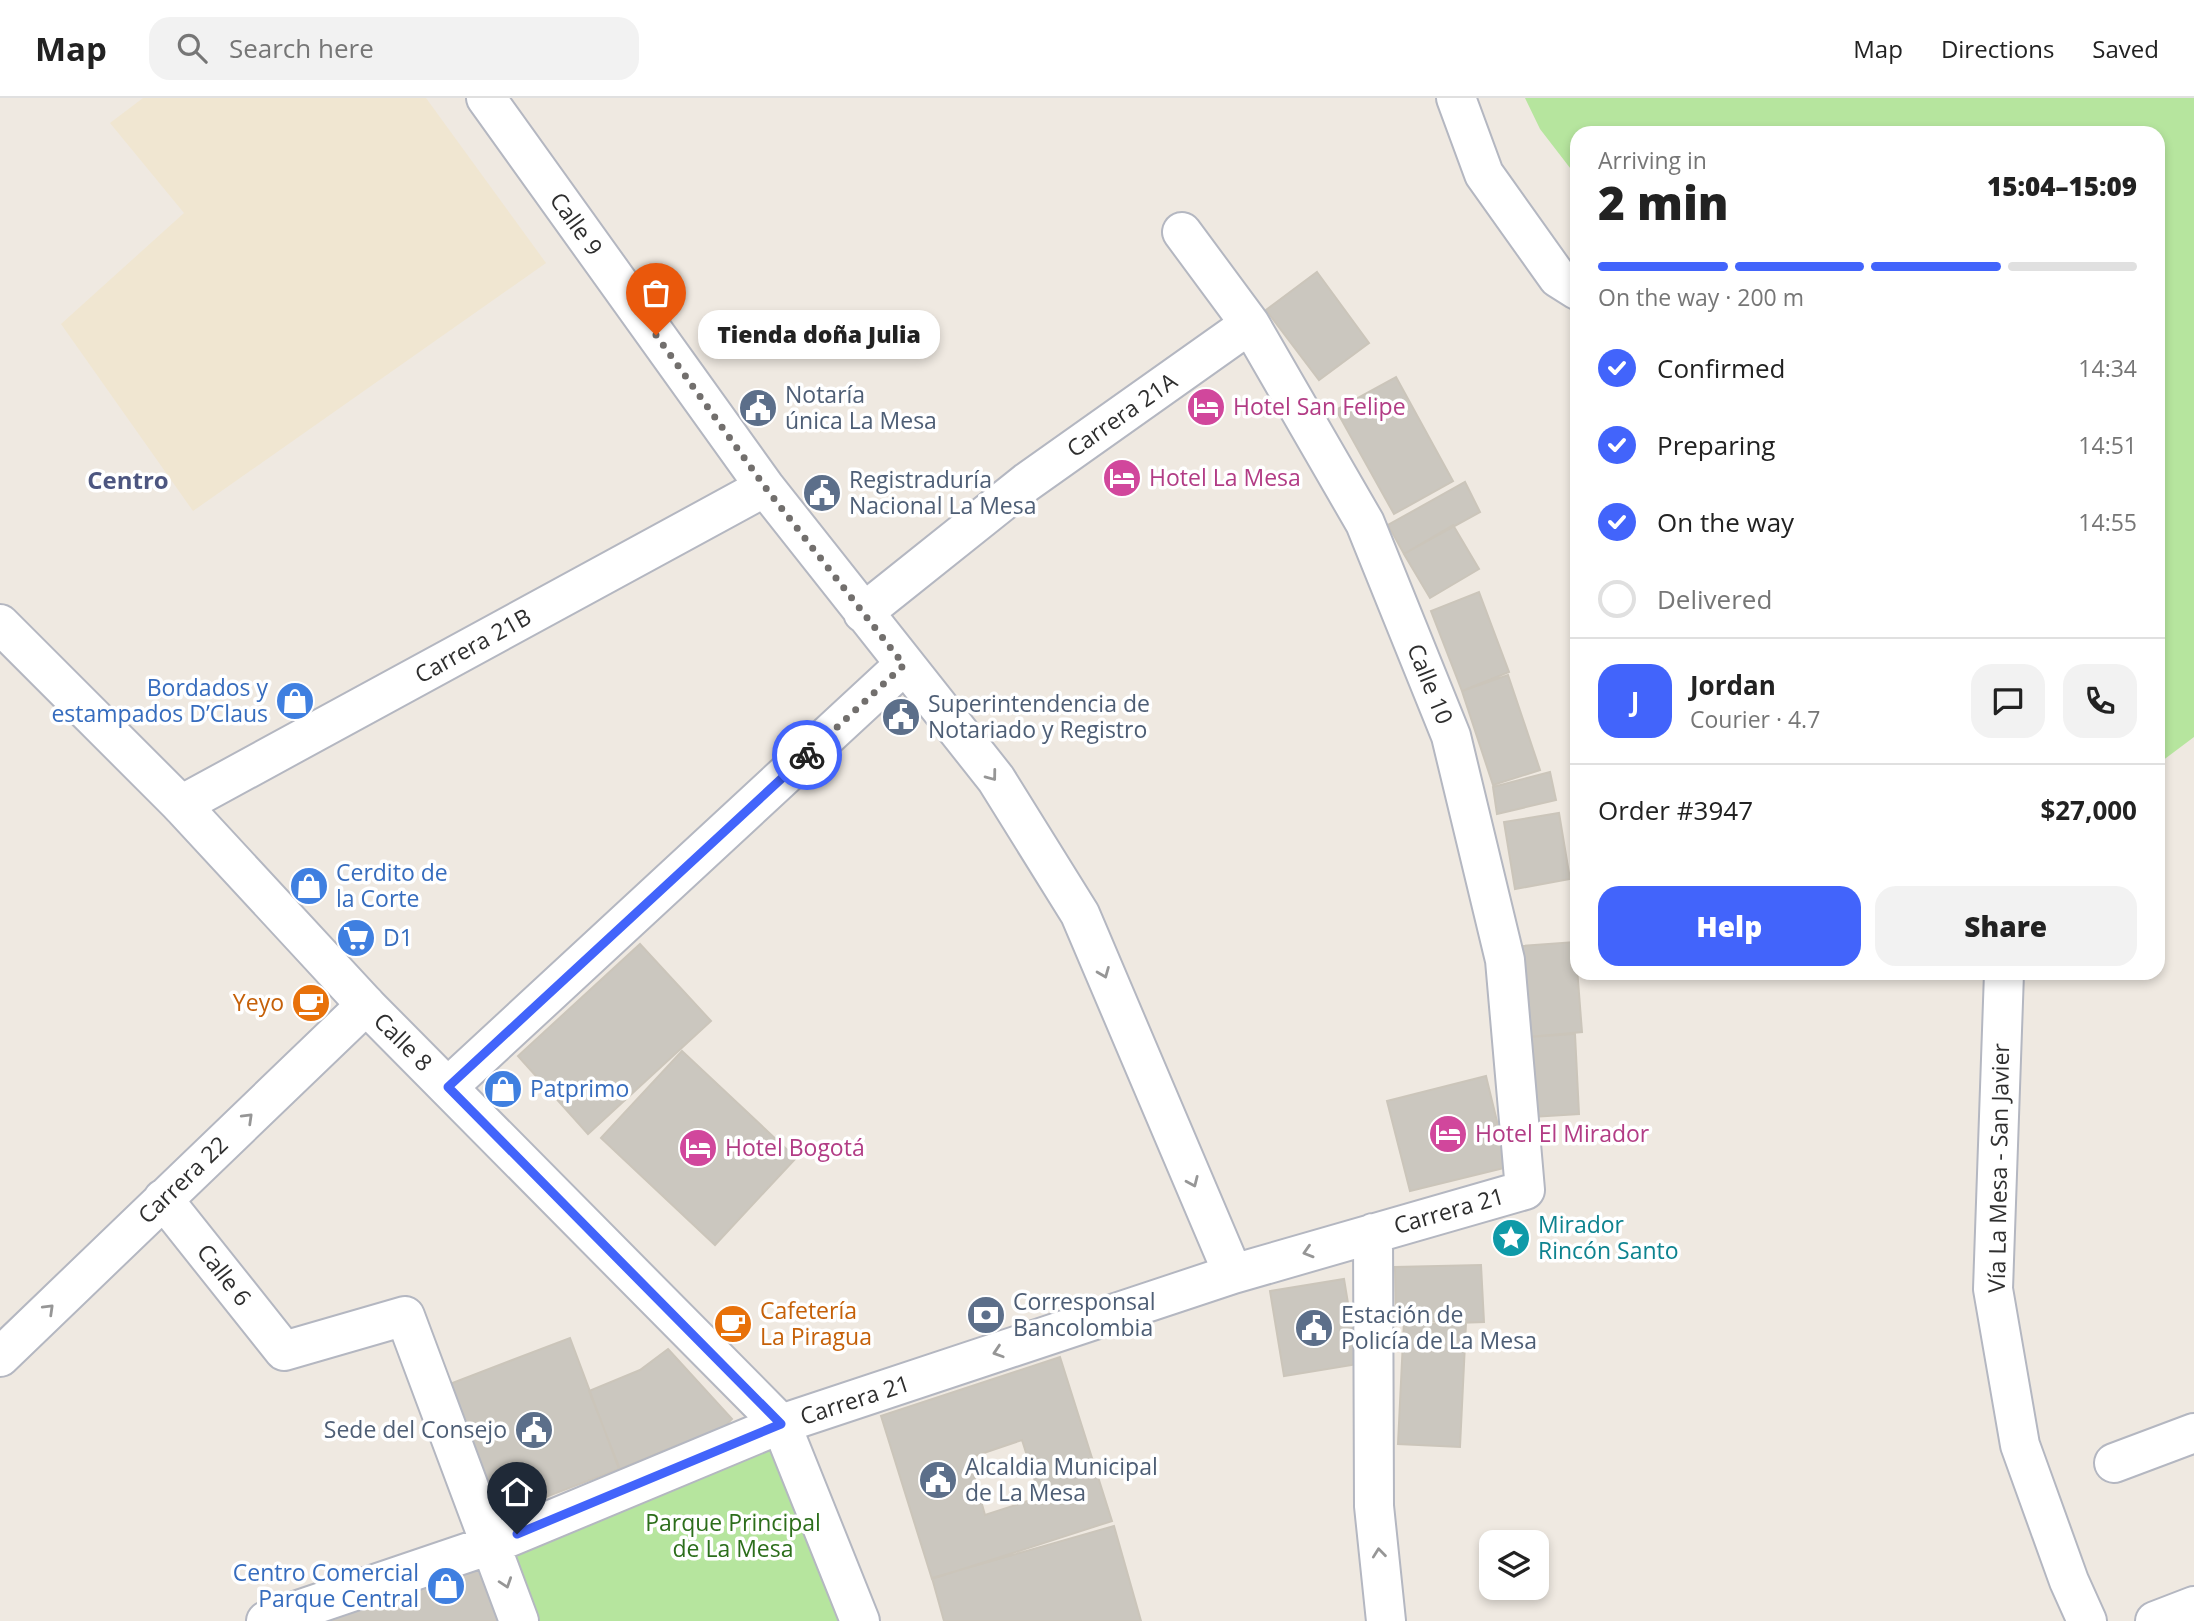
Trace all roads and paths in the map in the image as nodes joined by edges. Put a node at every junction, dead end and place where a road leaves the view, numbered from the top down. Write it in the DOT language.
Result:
graph roads {
  1 [pos="486,98"];
  2 [pos="1456,98"];
  3 [pos="1182,232"];
  4 [pos="1570,286"];
  5 [pos="1250,324"];
  6 [pos="765,487"];
  7 [pos="863,613"];
  8 [pos="0,624"];
  9 [pos="904,665"];
  10 [pos="181,806"];
  11 [pos="2004,980"];
  12 [pos="366,1005"];
  13 [pos="448,1087"];
  14 [pos="1525,1190"];
  15 [pos="163,1199"];
  16 [pos="1373,1233"];
  17 [pos="1233,1274"];
  18 [pos="0,1357"];
  19 [pos="781,1424"];
  20 [pos="2194,1433"];
  21 [pos="2114,1463"];
  22 [pos="493,1544"];
  23 [pos="2194,1606"];
  24 [pos="266,1621"];
  25 [pos="519,1621"];
  26 [pos="860,1621"];
  27 [pos="1386,1621"];
  28 [pos="2087,1621"];
  29 [pos="2155,1621"];
  1 -- 6 [label="street, Calle 9"];
  2 -- 4 [label="street"];
  3 -- 5 [label="street, Calle 10"];
  5 -- 7 [label="street, Carrera 21A"];
  5 -- 14 [label="street, Calle 10"];
  6 -- 7 [label="street, Calle 9"];
  6 -- 10 [label="street, Carrera 21B"];
  7 -- 9 [label="street, Calle 9"];
  8 -- 10 [label="street, Calle 8"];
  9 -- 13 [label="street"];
  9 -- 17 [label="street, Calle 9, one-way"];
  10 -- 12 [label="street, Calle 8"];
  11 -- 28 [label="street, Vía La Mesa - San Javier"];
  12 -- 13 [label="street, Calle 8"];
  15 -- 12 [label="street, Carrera 22, one-way"];
  13 -- 19 [label="street, Calle 8"];
  14 -- 16 [label="street, Carrera 21"];
  18 -- 15 [label="street, Carrera 22, one-way"];
  15 -- 22 [label="street, Calle 6"];
  16 -- 17 [label="street, Carrera 21, one-way"];
  27 -- 16 [label="street, Carrera 21, one-way"];
  17 -- 19 [label="street, Carrera 21, one-way"];
  19 -- 22 [label="street, Carrera 21"];
  19 -- 26 [label="street, Calle 8"];
  20 -- 21 [label="street"];
  22 -- 24 [label="street, Carrera 21"];
  22 -- 25 [label="street, one-way"];
  23 -- 29 [label="street"];
}
